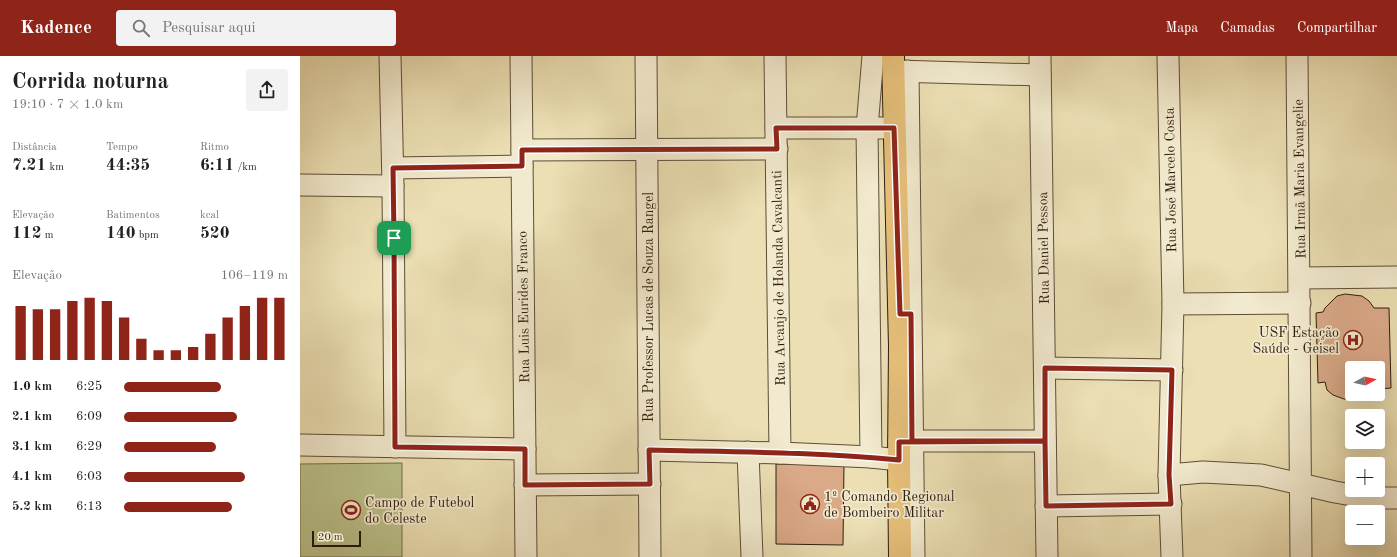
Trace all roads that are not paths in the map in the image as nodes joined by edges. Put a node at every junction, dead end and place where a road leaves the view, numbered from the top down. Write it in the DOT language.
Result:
graph roads {
  1 [pos="390,56"];
  2 [pos="520,56"];
  3 [pos="646,56"];
  4 [pos="775,56"];
  5 [pos="873,56"];
  6 [pos="1168,56"];
  7 [pos="1297,56"];
  8 [pos="898,66"];
  9 [pos="1040,66"];
  10 [pos="776,128"];
  11 [pos="867,128"];
  12 [pos="894,128"];
  13 [pos="647,149"];
  14 [pos="777,149"];
  15 [pos="522,158"];
  16 [pos="393,177"];
  17 [pos="300,185"];
  18 [pos="868,204"];
  19 [pos="897,204"];
  20 [pos="1397,277"];
  21 [pos="1300,278"];
  22 [pos="1300,303"];
  23 [pos="1173,304"];
  24 [pos="906,314"];
  25 [pos="870,341"];
  26 [pos="900,346"];
  27 [pos="1045,368"];
  28 [pos="1172,370"];
  29 [pos="1045,441"];
  30 [pos="300,445"];
  31 [pos="395,447"];
  32 [pos="903,448"];
  33 [pos="525,449"];
  34 [pos="649,450"];
  35 [pos="748,452"];
  36 [pos="780,453"];
  37 [pos="871,458"];
  38 [pos="1169,475"];
  39 [pos="650,484"];
  40 [pos="525,485"];
  41 [pos="1301,485"];
  42 [pos="1397,498"];
  43 [pos="1171,504"];
  44 [pos="1046,506"];
  45 [pos="526,557"];
  46 [pos="650,557"];
  47 [pos="752,557"];
  48 [pos="900,557"];
  49 [pos="914,557"];
  50 [pos="1047,557"];
  51 [pos="1172,557"];
  52 [pos="1301,557"];
  1 -- 16 [label="street"];
  2 -- 15 [label="street, Rua Luis Eurides Franco"];
  3 -- 13 [label="street, Rua Professor Lucas de Souza Rangel"];
  4 -- 10 [label="street, Rua Arcanjo de Holanda Cavalcanti"];
  5 -- 11 [label="street"];
  6 -- 23 [label="street, Rua José Marcelo Costa"];
  7 -- 21 [label="street, Rua Irmã Maria Evangelie"];
  8 -- 9 [label="street"];
  8 -- 12 [label="main road"];
  8 -- 24 [label="street"];
  9 -- 27 [label="street, Rua Daniel Pessoa"];
  10 -- 11 [label="street"];
  10 -- 14 [label="street, Rua Arcanjo de Holanda Cavalcanti"];
  11 -- 12 [label="street"];
  11 -- 18 [label="street"];
  12 -- 19 [label="main road"];
  13 -- 14 [label="street"];
  13 -- 15 [label="street"];
  13 -- 34 [label="street, Rua Professor Lucas de Souza Rangel"];
  14 -- 36 [label="street, Rua Arcanjo de Holanda Cavalcanti"];
  15 -- 16 [label="street"];
  15 -- 33 [label="street, Rua Luis Eurides Franco"];
  16 -- 17 [label="street"];
  16 -- 31 [label="street"];
  18 -- 19 [label="street"];
  18 -- 25 [label="street"];
  19 -- 24 [label="main road"];
  20 -- 21 [label="street"];
  21 -- 22 [label="street, Rua Irmã Maria Evangelie"];
  22 -- 23 [label="street"];
  22 -- 41 [label="street, Rua Irmã Maria Evangelie"];
  23 -- 28 [label="street, Rua José Marcelo Costa"];
  24 -- 26 [label="main road"];
  24 -- 32 [label="street"];
  25 -- 26 [label="street"];
  25 -- 37 [label="street"];
  26 -- 32 [label="main road"];
  27 -- 28 [label="street"];
  27 -- 29 [label="street, Rua Daniel Pessoa"];
  28 -- 38 [label="street, Rua José Marcelo Costa"];
  29 -- 32 [label="street"];
  29 -- 44 [label="street, Rua Daniel Pessoa"];
  30 -- 31 [label="street"];
  31 -- 33 [label="street"];
  32 -- 37 [label="street"];
  32 -- 48 [label="main road"];
  32 -- 49 [label="street"];
  33 -- 40 [label="street, Rua Luis Eurides Franco"];
  34 -- 35 [label="street"];
  34 -- 39 [label="street, Rua Professor Lucas de Souza Rangel"];
  35 -- 36 [label="street"];
  35 -- 47 [label="street"];
  36 -- 37 [label="street"];
  38 -- 41 [label="street"];
  38 -- 43 [label="street, Rua José Marcelo Costa"];
  39 -- 40 [label="street"];
  39 -- 46 [label="street, Rua Professor Lucas de Souza Rangel"];
  40 -- 45 [label="street, Rua Luis Eurides Franco"];
  41 -- 42 [label="street"];
  41 -- 52 [label="street, Rua Irmã Maria Evangelie"];
  43 -- 44 [label="street"];
  43 -- 51 [label="street, Rua José Marcelo Costa"];
  44 -- 50 [label="street, Rua Daniel Pessoa"];
}
